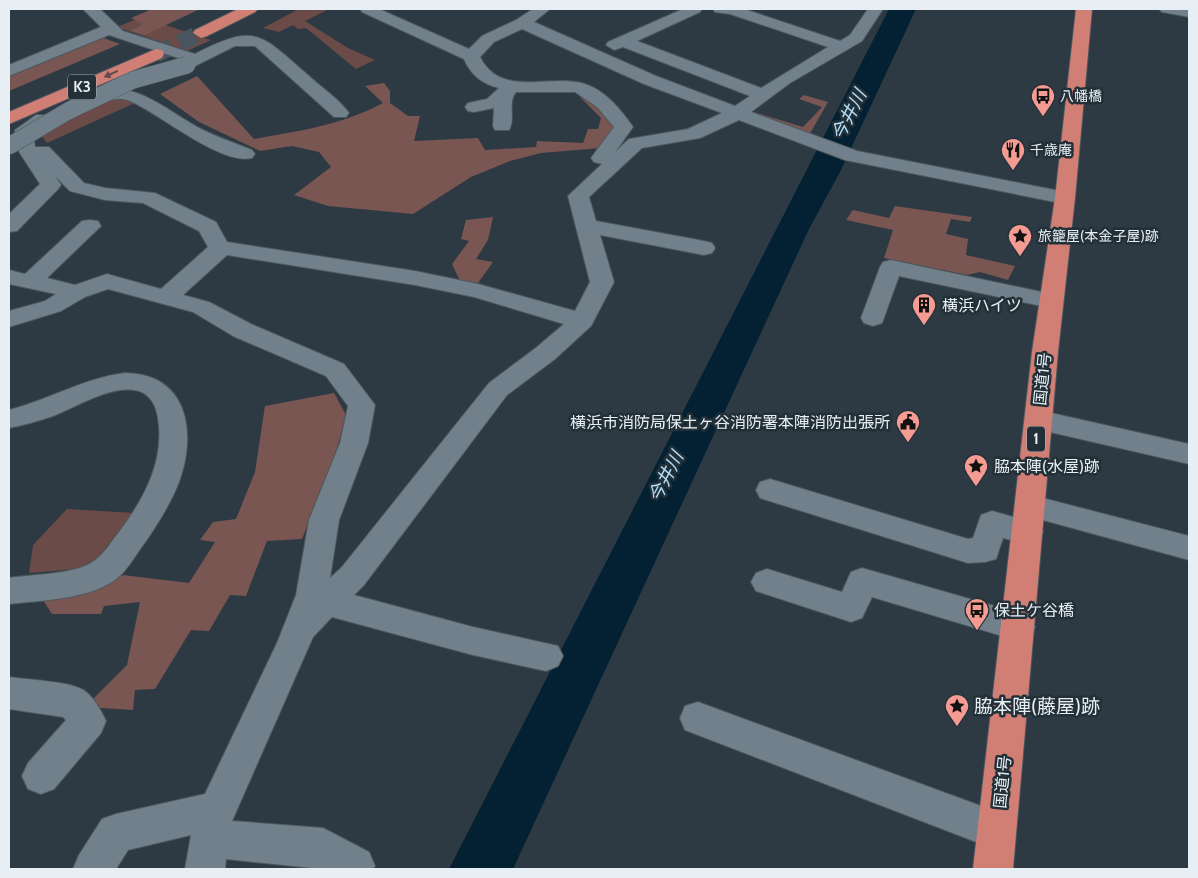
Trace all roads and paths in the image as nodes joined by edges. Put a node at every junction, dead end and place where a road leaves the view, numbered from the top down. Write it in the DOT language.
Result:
graph roads {
  1 [pos="91,9"];
  2 [pos="221,9"];
  3 [pos="250,9"];
  4 [pos="366,9"];
  5 [pos="695,9"];
  6 [pos="720,9"];
  7 [pos="876,9"];
  8 [pos="1084,9"];
  9 [pos="1167,9"];
  10 [pos="1189,12"];
  11 [pos="527,16"];
  12 [pos="110,29"];
  13 [pos="623,41"];
  14 [pos="840,46"];
  15 [pos="137,49"];
  16 [pos="156,54"];
  17 [pos="592,55"];
  18 [pos="471,56"];
  19 [pos="188,60"];
  20 [pos="9,71"];
  21 [pos="511,87"];
  22 [pos="764,95"];
  23 [pos="459,96"];
  24 [pos="9,104"];
  25 [pos="340,113"];
  26 [pos="736,114"];
  27 [pos="9,119"];
  28 [pos="502,126"];
  29 [pos="16,143"];
  30 [pos="245,154"];
  31 [pos="600,176"];
  32 [pos="1066,198"];
  33 [pos="12,221"];
  34 [pos="90,226"];
  35 [pos="587,226"];
  36 [pos="219,247"];
  37 [pos="706,248"];
  38 [pos="20,279"];
  39 [pos="77,292"];
  40 [pos="166,298"];
  41 [pos="1051,301"];
  42 [pos="873,318"];
  43 [pos="9,319"];
  44 [pos="582,321"];
  45 [pos="9,419"];
  46 [pos="1038,420"];
  47 [pos="1189,454"];
  48 [pos="770,490"];
  49 [pos="1029,519"];
  50 [pos="1189,548"];
  51 [pos="767,582"];
  52 [pos="9,591"];
  53 [pos="327,602"];
  54 [pos="1019,626"];
  55 [pos="299,630"];
  56 [pos="546,656"];
  57 [pos="9,693"];
  58 [pos="698,718"];
  59 [pos="41,776"];
  60 [pos="997,832"];
  61 [pos="211,839"];
  62 [pos="355,866"];
  63 [pos="93,869"];
  64 [pos="993,869"];
  1 -- 12 [label="street"];
  2 -- 3 [label="highway"];
  4 -- 18 [label="street"];
  5 -- 13 [label="street"];
  6 -- 14 [label="street"];
  7 -- 14 [label="street"];
  8 -- 32 [label="highway, 国道1号 / 1"];
  9 -- 10 [label="street"];
  11 -- 17 [label="street"];
  11 -- 18 [label="street"];
  12 -- 19 [label="street"];
  12 -- 20 [label="street"];
  13 -- 17 [label="street"];
  13 -- 22 [label="street"];
  14 -- 22 [label="street"];
  15 -- 24 [label="highway, K3"];
  16 -- 27 [label="highway, K3, one-way"];
  17 -- 26 [label="street"];
  18 -- 21 [label="street"];
  19 -- 25 [label="street"];
  19 -- 29 [label="street, bridge"];
  21 -- 23 [label="street"];
  21 -- 28 [label="street"];
  21 -- 31 [label="street"];
  22 -- 26 [label="street"];
  26 -- 31 [label="street"];
  26 -- 32 [label="street"];
  29 -- 30 [label="street"];
  29 -- 33 [label="street"];
  29 -- 36 [label="street"];
  31 -- 35 [label="street"];
  32 -- 41 [label="highway, 国道1号 / 1"];
  34 -- 38 [label="street"];
  35 -- 37 [label="street"];
  35 -- 44 [label="street"];
  36 -- 40 [label="street"];
  36 -- 44 [label="street"];
  38 -- 39 [label="street"];
  39 -- 40 [label="street"];
  39 -- 43 [label="street"];
  40 -- 55 [label="street"];
  41 -- 42 [label="street"];
  41 -- 46 [label="highway, 国道1号 / 1"];
  44 -- 53 [label="street"];
  45 -- 52 [label="street"];
  46 -- 47 [label="street"];
  46 -- 49 [label="highway, 国道1号 / 1"];
  48 -- 49 [label="street"];
  49 -- 50 [label="street"];
  49 -- 54 [label="highway, 国道1号 / 1"];
  51 -- 54 [label="street"];
  53 -- 55 [label="street"];
  53 -- 56 [label="street"];
  54 -- 60 [label="highway, 国道1号 / 1"];
  55 -- 61 [label="street"];
  57 -- 59 [label="street"];
  58 -- 60 [label="street"];
  60 -- 64 [label="highway, 国道1号 / 1"];
  61 -- 62 [label="street"];
  61 -- 63 [label="street"];
}
